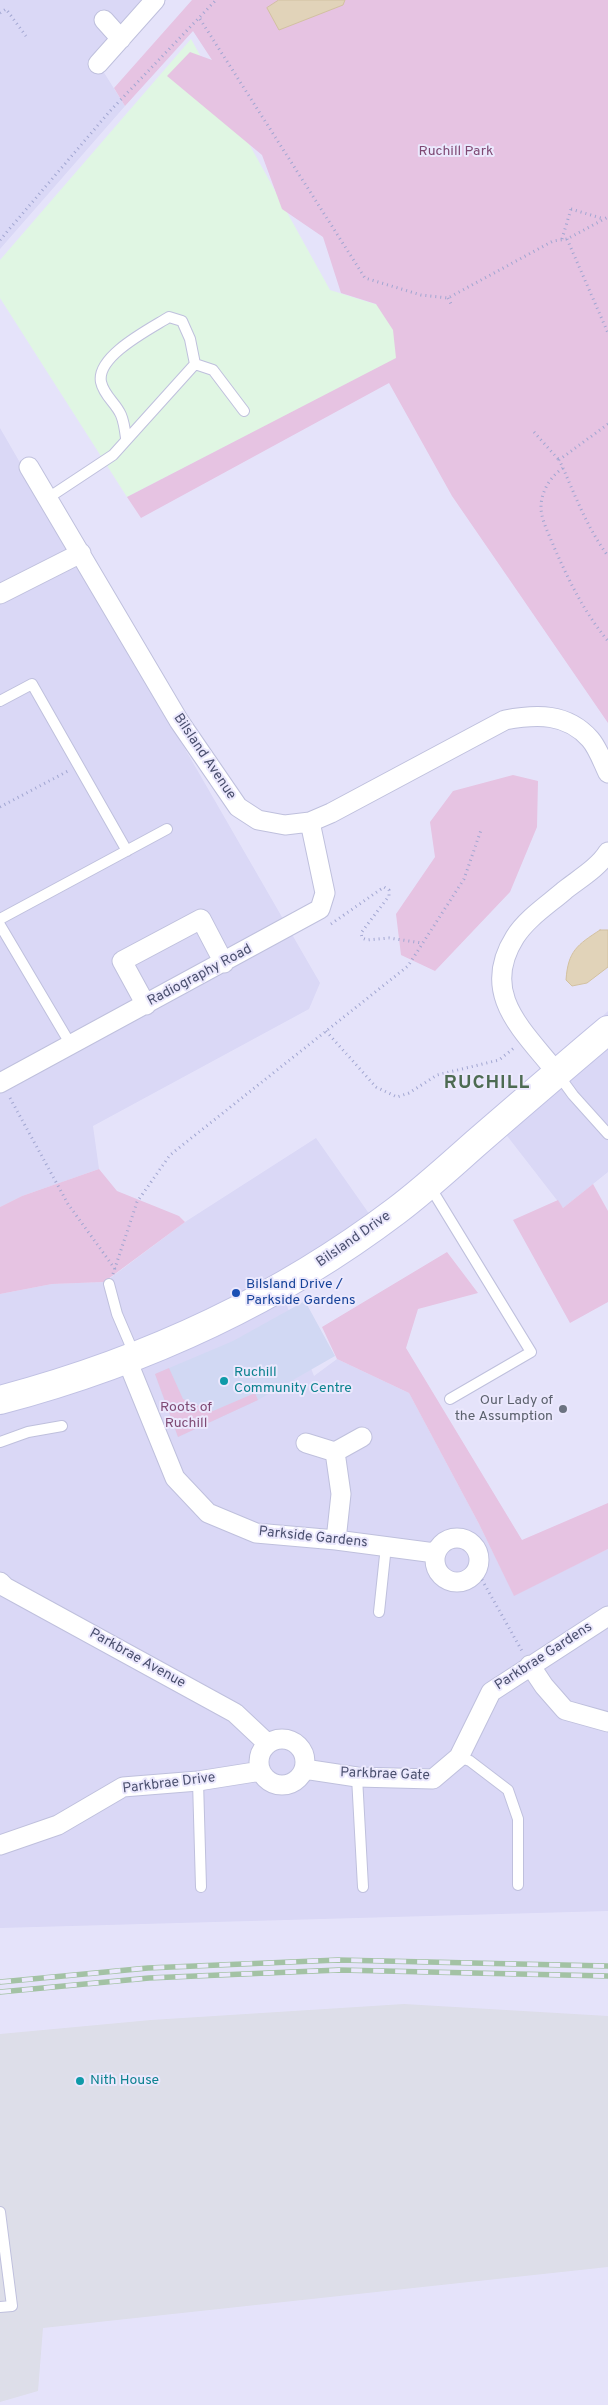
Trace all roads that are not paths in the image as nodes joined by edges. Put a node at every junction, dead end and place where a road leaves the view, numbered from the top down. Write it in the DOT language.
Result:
graph roads {
  1 [pos="155,0"];
  2 [pos="104,20"];
  3 [pos="121,39"];
  4 [pos="98,64"];
  5 [pos="195,364"];
  6 [pos="244,411"];
  7 [pos="126,438"];
  8 [pos="29,468"];
  9 [pos="48,498"];
  10 [pos="81,553"];
  11 [pos="0,594"];
  12 [pos="0,701"];
  13 [pos="608,774"];
  14 [pos="310,822"];
  15 [pos="167,829"];
  16 [pos="127,851"];
  17 [pos="608,852"];
  18 [pos="0,919"];
  19 [pos="0,925"];
  20 [pos="224,963"];
  21 [pos="146,1005"];
  22 [pos="608,1030"];
  23 [pos="71,1045"];
  24 [pos="557,1073"];
  25 [pos="1,1082"];
  26 [pos="608,1134"];
  27 [pos="428,1184"];
  28 [pos="109,1284"];
  29 [pos="131,1358"];
  30 [pos="450,1399"];
  31 [pos="0,1400"];
  32 [pos="62,1426"];
  33 [pos="362,1437"];
  34 [pos="0,1442"];
  35 [pos="306,1444"];
  36 [pos="335,1452"];
  37 [pos="336,1540"];
  38 [pos="386,1546"];
  39 [pos="435,1553"];
  40 [pos="0,1582"];
  41 [pos="379,1612"];
  42 [pos="608,1616"];
  43 [pos="530,1665"];
  44 [pos="608,1722"];
  45 [pos="268,1744"];
  46 [pos="459,1757"];
  47 [pos="304,1769"];
  48 [pos="261,1771"];
  49 [pos="357,1777"];
  50 [pos="198,1781"];
  51 [pos="0,1845"];
  52 [pos="518,1885"];
  53 [pos="201,1887"];
  54 [pos="363,1887"];
  55 [pos="0,2212"];
  56 [pos="0,2307"];
  1 -- 3 [label="street"];
  2 -- 3 [label="street"];
  3 -- 4 [label="street"];
  5 -- 6 [label="lane"];
  5 -- 7 [label="lane"];
  5 -- 7 [label="lane"];
  7 -- 9 [label="lane"];
  8 -- 9 [label="street, Bilsland Avenue"];
  9 -- 10 [label="street, Bilsland Avenue"];
  10 -- 11 [label="street"];
  10 -- 14 [label="street, Bilsland Avenue"];
  12 -- 16 [label="lane"];
  13 -- 14 [label="street, Bilsland Avenue"];
  14 -- 20 [label="street, Radiography Road"];
  15 -- 16 [label="lane"];
  16 -- 18 [label="lane"];
  17 -- 24 [label="street"];
  19 -- 23 [label="lane"];
  20 -- 21 [label="street, Radiography Road"];
  20 -- 21 [label="street"];
  21 -- 23 [label="street, Radiography Road"];
  22 -- 24 [label="main road, Bilsland Drive"];
  23 -- 25 [label="street, Radiography Road"];
  24 -- 26 [label="lane"];
  24 -- 27 [label="main road, Bilsland Drive"];
  27 -- 29 [label="main road, Bilsland Drive"];
  27 -- 30 [label="lane"];
  28 -- 29 [label="lane"];
  29 -- 31 [label="main road, Bilsland Drive"];
  29 -- 37 [label="street, Parkside Gardens"];
  32 -- 34 [label="lane"];
  33 -- 36 [label="street"];
  35 -- 36 [label="street"];
  36 -- 37 [label="street"];
  37 -- 38 [label="street, Parkside Gardens"];
  38 -- 39 [label="street, Parkside Gardens"];
  38 -- 41 [label="lane, Parkside Gardens"];
  39 -- 39 [label="street"];
  40 -- 45 [label="street, Parkbrae Avenue"];
  42 -- 43 [label="street, Parkbrae Gardens"];
  43 -- 44 [label="street"];
  43 -- 46 [label="street, Parkbrae Gardens"];
  45 -- 47 [label="street"];
  45 -- 48 [label="street"];
  46 -- 49 [label="street, Parkbrae Gate"];
  46 -- 52 [label="lane"];
  47 -- 48 [label="street"];
  47 -- 49 [label="street, Parkbrae Gate"];
  48 -- 50 [label="street, Parkbrae Drive"];
  49 -- 54 [label="lane"];
  50 -- 51 [label="street, Parkbrae Drive"];
  50 -- 53 [label="lane"];
  55 -- 56 [label="lane"];
}
